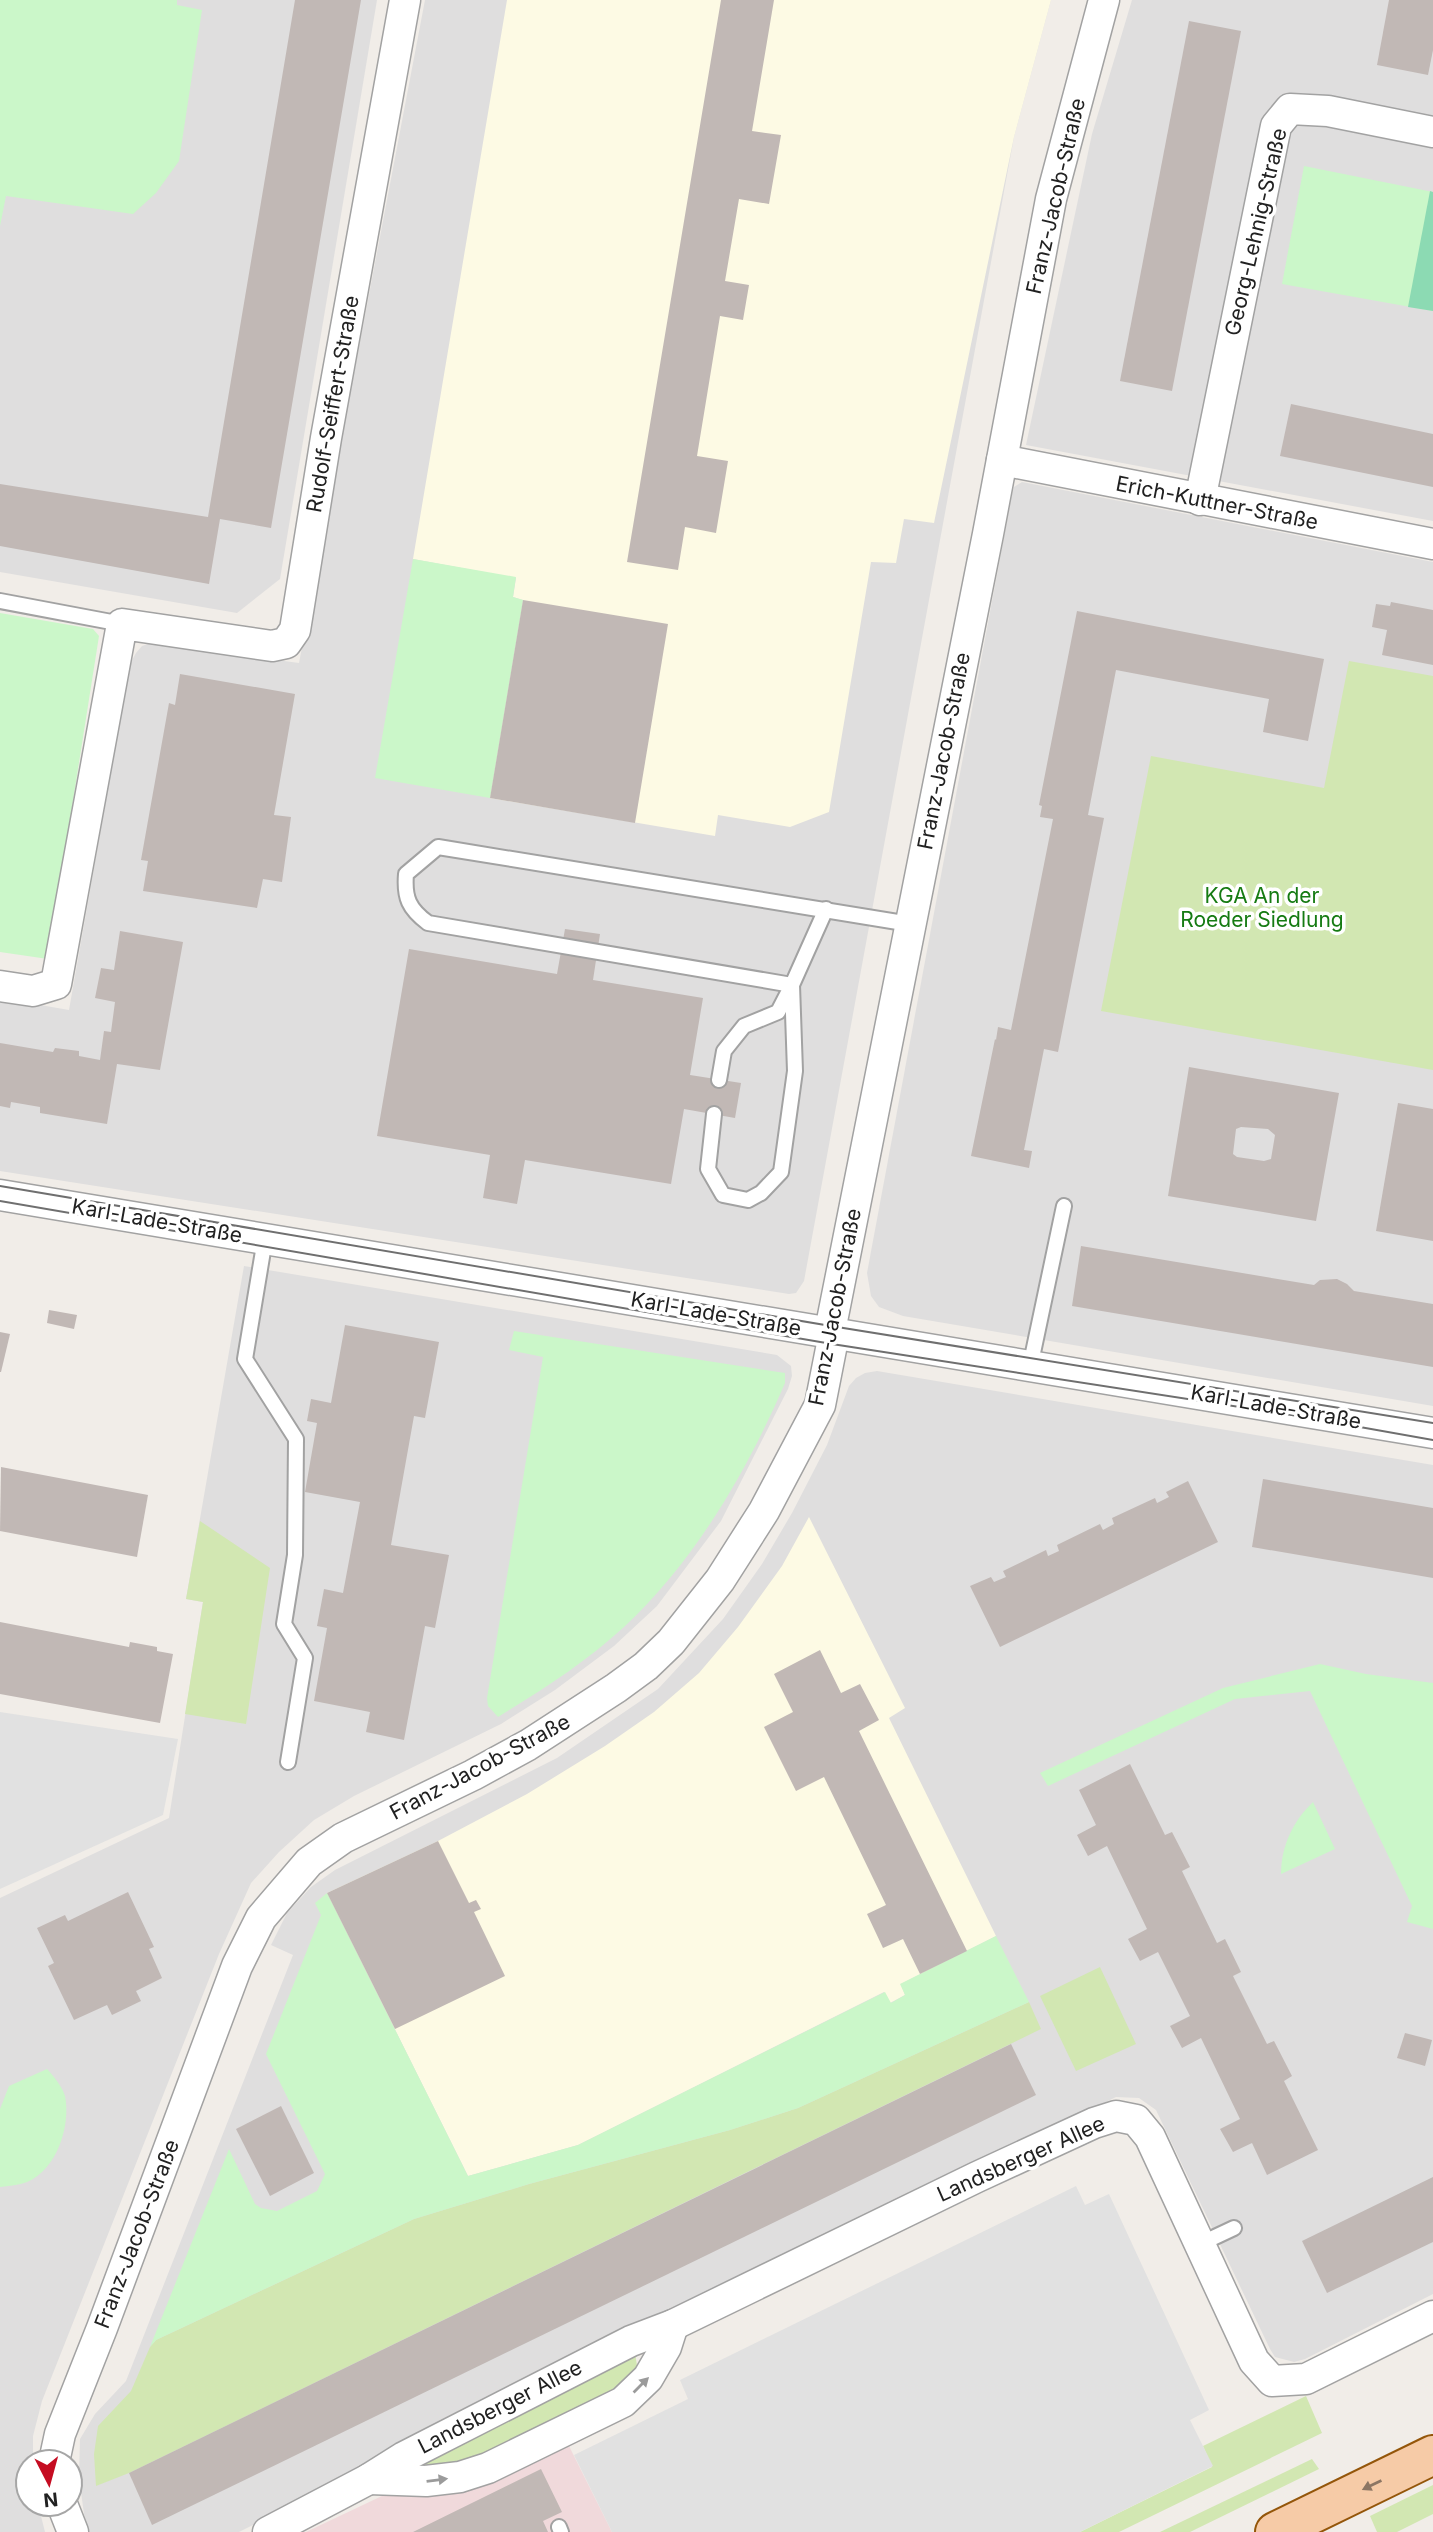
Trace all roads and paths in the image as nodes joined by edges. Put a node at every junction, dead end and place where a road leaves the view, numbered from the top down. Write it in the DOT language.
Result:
graph roads {
  1 [pos="405,0"];
  2 [pos="1104,0"];
  3 [pos="1433,132"];
  4 [pos="1002,460"];
  5 [pos="1200,500"];
  6 [pos="1433,544"];
  7 [pos="0,601"];
  8 [pos="122,624"];
  9 [pos="826,909"];
  10 [pos="910,924"];
  11 [pos="792,985"];
  12 [pos="0,986"];
  13 [pos="719,1080"];
  14 [pos="714,1114"];
  15 [pos="0,1195"];
  16 [pos="1064,1206"];
  17 [pos="265,1239"];
  18 [pos="830,1333"];
  19 [pos="1030,1367"];
  20 [pos="1433,1433"];
  21 [pos="288,1762"];
  22 [pos="1234,2228"];
  23 [pos="1200,2244"];
  24 [pos="1433,2316"];
  25 [pos="673,2325"];
  26 [pos="57,2448"];
  27 [pos="1433,2455"];
  28 [pos="369,2479"];
  29 [pos="268,2532"];
  30 [pos="1275,2532"];
  1 -- 8 [label="street, Rudolf-Seiffert-Straße"];
  2 -- 4 [label="street, Franz-Jacob-Straße"];
  3 -- 5 [label="street, Georg-Lehnig-Straße"];
  4 -- 5 [label="street, Erich-Kuttner-Straße"];
  4 -- 10 [label="street, Franz-Jacob-Straße"];
  5 -- 6 [label="street, Erich-Kuttner-Straße"];
  7 -- 8 [label="lane, Rudolf-Seiffert-Straße"];
  8 -- 12 [label="street"];
  9 -- 10 [label="lane"];
  9 -- 11 [label="lane"];
  9 -- 11 [label="lane"];
  10 -- 18 [label="street, Franz-Jacob-Straße"];
  11 -- 13 [label="lane"];
  11 -- 14 [label="lane"];
  15 -- 17 [label="street, Karl-Lade-Straße"];
  16 -- 19 [label="lane"];
  17 -- 18 [label="street, Karl-Lade-Straße"];
  17 -- 21 [label="lane"];
  18 -- 19 [label="street, Karl-Lade-Straße"];
  18 -- 26 [label="street, Franz-Jacob-Straße"];
  19 -- 20 [label="street, Karl-Lade-Straße"];
  22 -- 23 [label="lane"];
  23 -- 24 [label="street, Landsberger Allee"];
  23 -- 25 [label="street, Landsberger Allee"];
  25 -- 28 [label="street, Landsberger Allee"];
  28 -- 25 [label="street, Landsberger Allee, one-way"];
  27 -- 30 [label="main road, one-way"];
  28 -- 29 [label="street, Landsberger Allee"];
}
